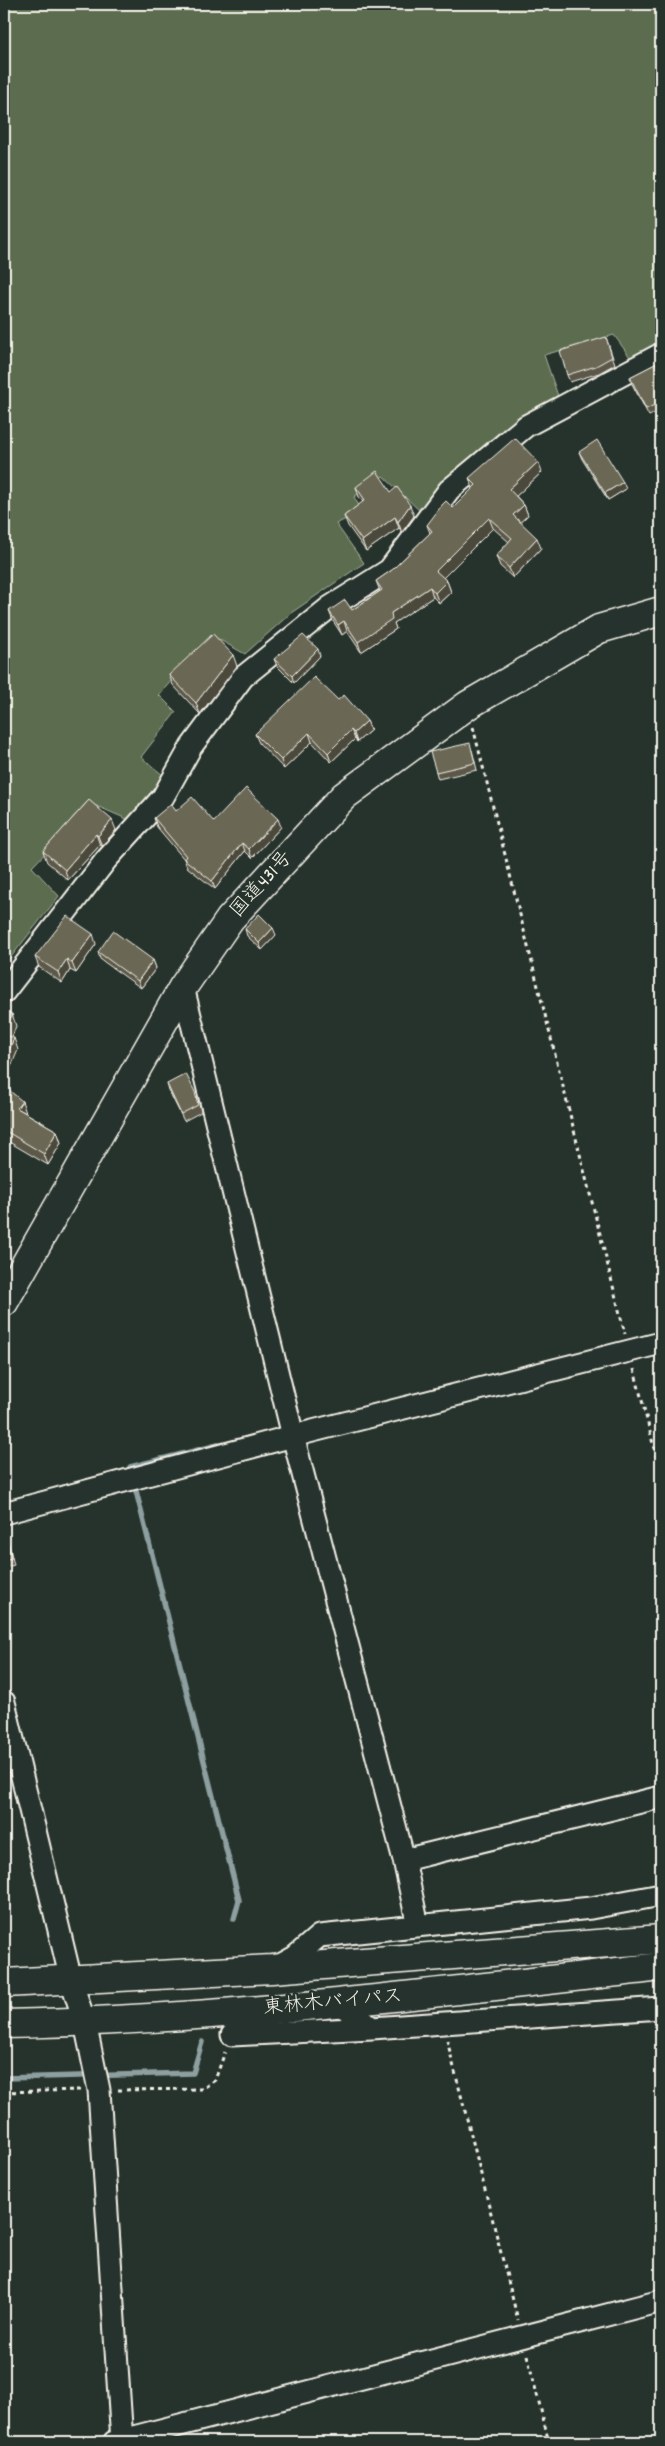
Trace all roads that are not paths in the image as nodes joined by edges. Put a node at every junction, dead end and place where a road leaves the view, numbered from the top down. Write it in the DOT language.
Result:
graph roads {
  1 [pos="661,354"];
  2 [pos="661,611"];
  3 [pos="184,987"];
  4 [pos="4,992"];
  5 [pos="4,1302"];
  6 [pos="661,1343"];
  7 [pos="293,1436"];
  8 [pos="4,1513"];
  9 [pos="4,1702"];
  10 [pos="661,1797"];
  11 [pos="404,1860"];
  12 [pos="661,1895"];
  13 [pos="418,1926"];
  14 [pos="660,1939"];
  15 [pos="661,1967"];
  16 [pos="272,1969"];
  17 [pos="71,1980"];
  18 [pos="4,1982"];
  19 [pos="335,2003"];
  20 [pos="661,2008"];
  21 [pos="85,2023"];
  22 [pos="4,2024"];
  23 [pos="372,2028"];
  24 [pos="232,2035"];
  25 [pos="661,2301"];
  26 [pos="119,2442"];
  1 -- 4 [label="street"];
  2 -- 3 [label="highway, 国道431号"];
  3 -- 5 [label="highway, 国道431号"];
  3 -- 7 [label="street"];
  6 -- 7 [label="street"];
  7 -- 8 [label="street"];
  7 -- 11 [label="street"];
  9 -- 17 [label="street"];
  10 -- 11 [label="street"];
  11 -- 13 [label="street"];
  12 -- 13 [label="street"];
  13 -- 16 [label="street"];
  14 -- 16 [label="highway, 東林木バイパス"];
  15 -- 19 [label="highway, 東林木バイパス"];
  16 -- 17 [label="highway, 東林木バイパス"];
  17 -- 18 [label="highway, 東林木バイパス"];
  17 -- 21 [label="street"];
  19 -- 21 [label="highway, 東林木バイパス"];
  19 -- 23 [label="street"];
  20 -- 23 [label="street"];
  21 -- 22 [label="highway, 東林木バイパス"];
  21 -- 26 [label="street"];
  23 -- 24 [label="street"];
  25 -- 26 [label="street"];
}
